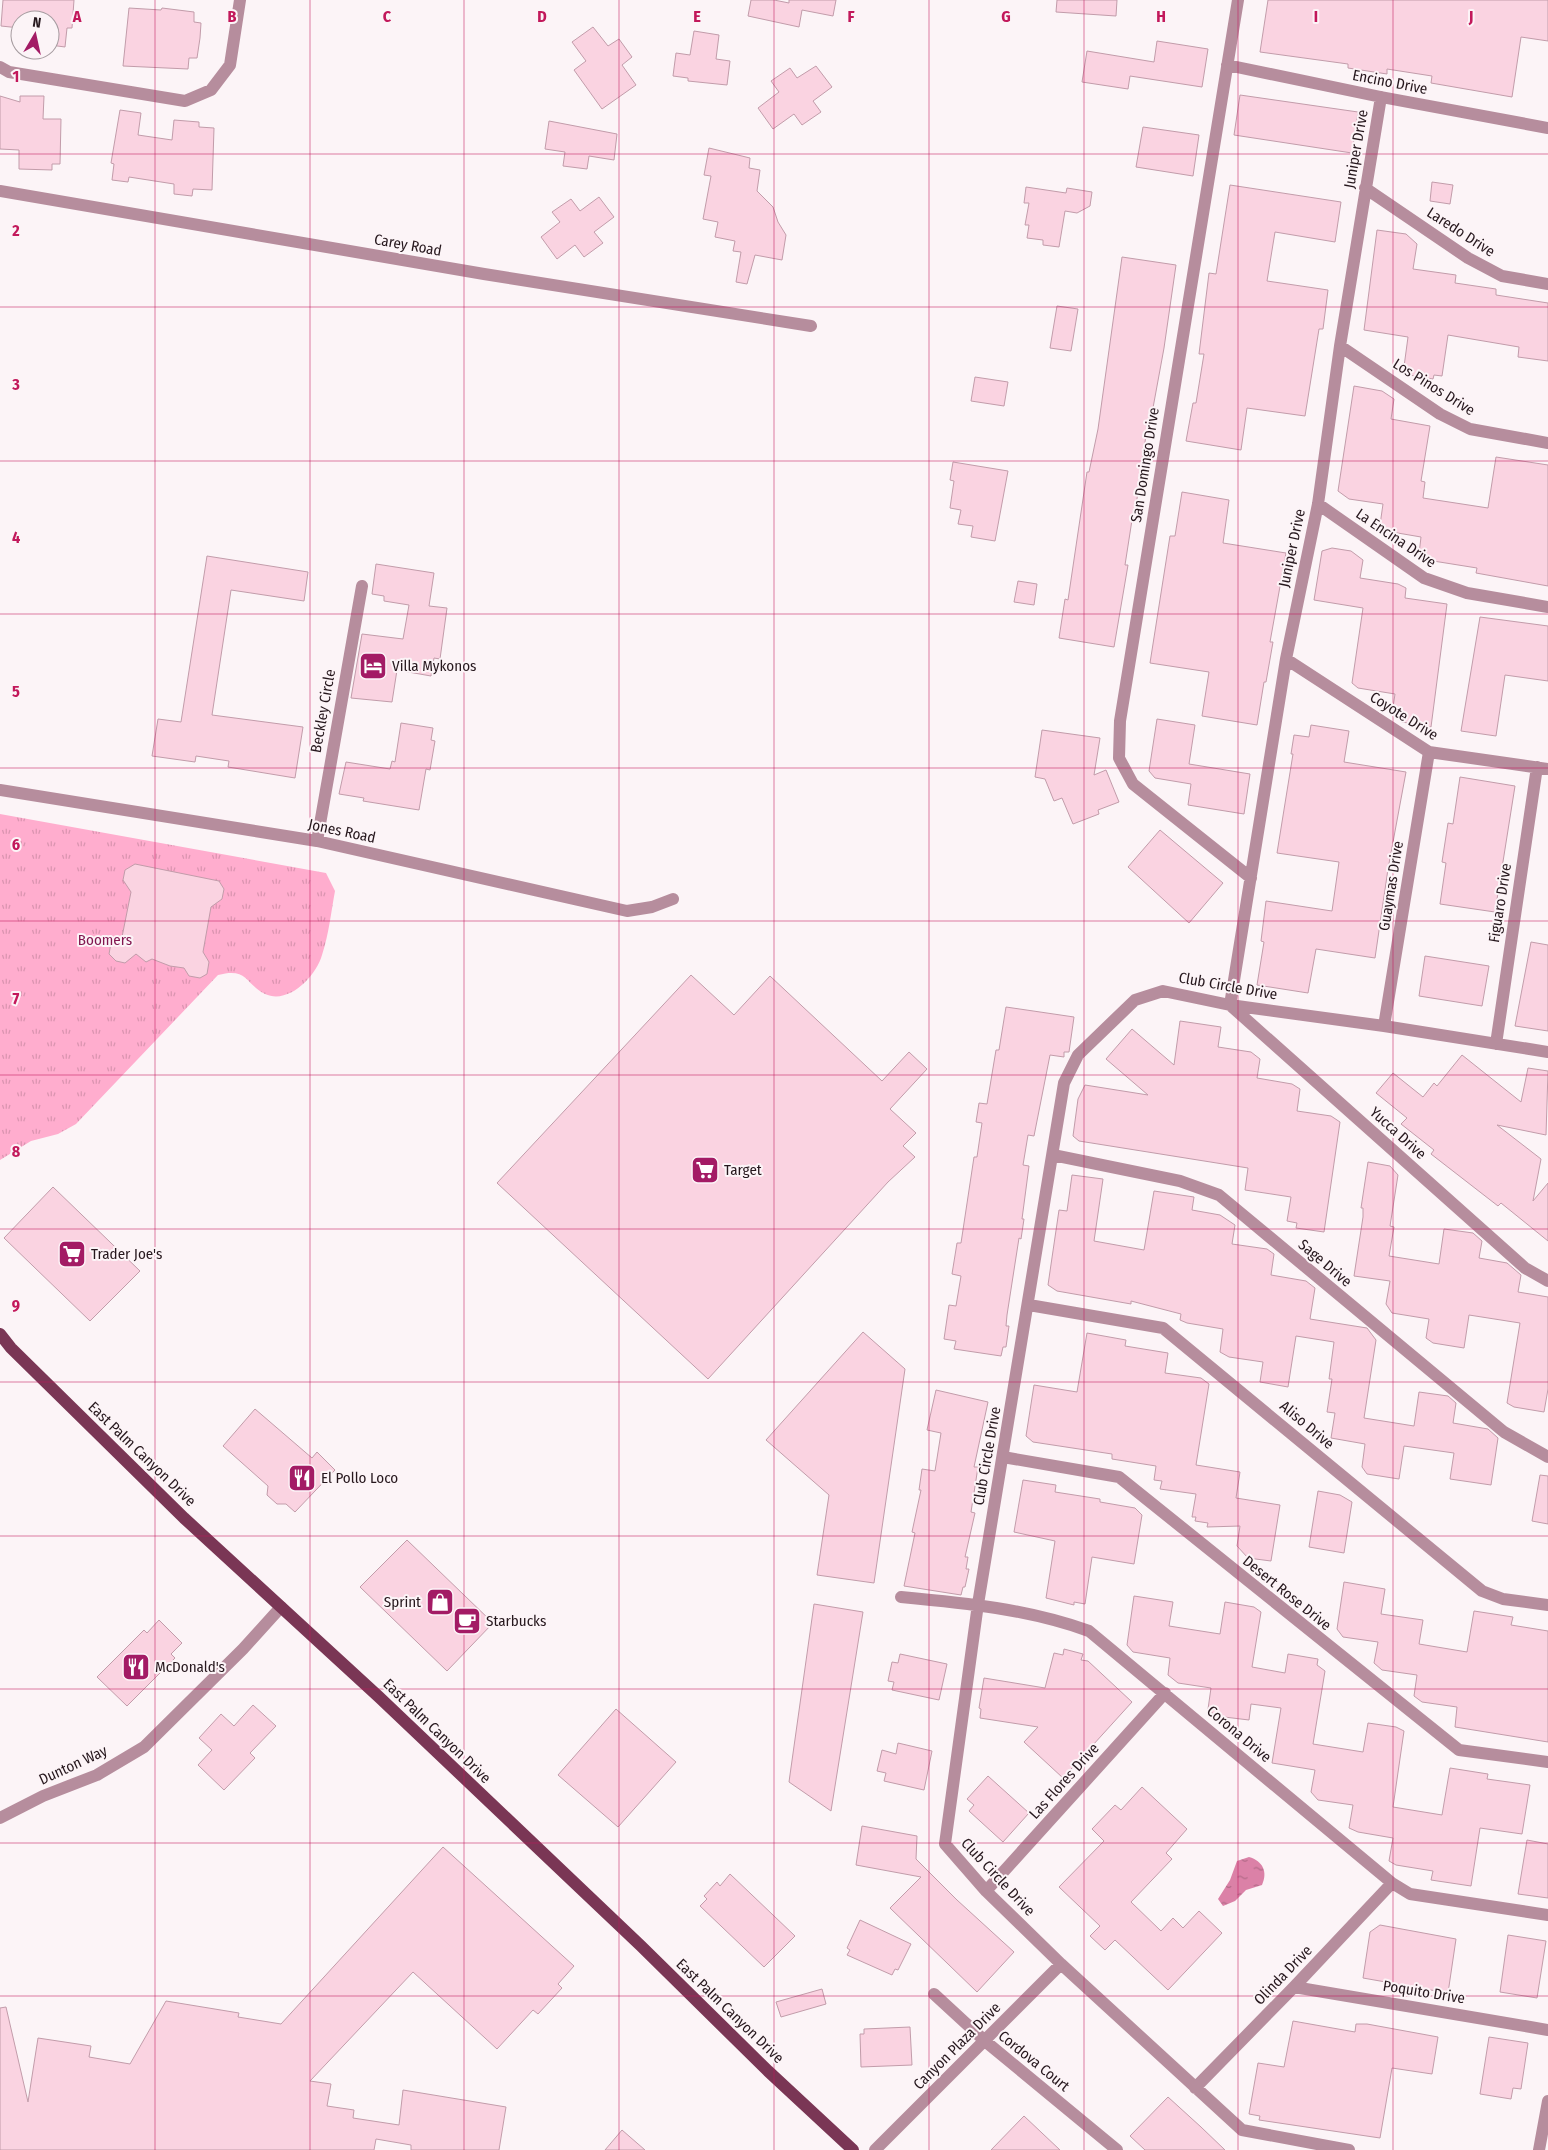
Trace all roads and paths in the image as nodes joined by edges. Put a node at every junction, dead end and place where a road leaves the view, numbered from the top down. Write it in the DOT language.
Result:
graph roads {
  1 [pos="240,0"];
  2 [pos="1238,0"];
  3 [pos="1227,65"];
  4 [pos="0,67"];
  5 [pos="1381,97"];
  6 [pos="1548,128"];
  7 [pos="1366,188"];
  8 [pos="0,191"];
  9 [pos="1548,284"];
  10 [pos="811,326"];
  11 [pos="1340,346"];
  12 [pos="1548,443"];
  13 [pos="1318,504"];
  14 [pos="362,586"];
  15 [pos="1548,607"];
  16 [pos="1286,660"];
  17 [pos="1429,752"];
  18 [pos="1543,768"];
  19 [pos="0,790"];
  20 [pos="317,841"];
  21 [pos="1251,878"];
  22 [pos="673,899"];
  23 [pos="1230,1005"];
  24 [pos="1384,1026"];
  25 [pos="1496,1044"];
  26 [pos="1548,1052"];
  27 [pos="1053,1155"];
  28 [pos="1548,1281"];
  29 [pos="1029,1305"];
  30 [pos="0,1334"];
  31 [pos="1003,1457"];
  32 [pos="1548,1457"];
  33 [pos="901,1597"];
  34 [pos="978,1604"];
  35 [pos="1548,1605"];
  36 [pos="280,1607"];
  37 [pos="1165,1694"];
  38 [pos="1548,1762"];
  39 [pos="0,1818"];
  40 [pos="1392,1882"];
  41 [pos="986,1891"];
  42 [pos="1548,1915"];
  43 [pos="1061,1964"];
  44 [pos="1294,1987"];
  45 [pos="934,1994"];
  46 [pos="1548,2030"];
  47 [pos="985,2041"];
  48 [pos="1195,2088"];
  49 [pos="1548,2101"];
  50 [pos="853,2150"];
  51 [pos="875,2150"];
  52 [pos="1117,2150"];
  53 [pos="1349,2150"];
  54 [pos="1540,2150"];
  1 -- 4 [label="street"];
  2 -- 3 [label="street, San Domingo Drive"];
  3 -- 5 [label="street, Encino Drive"];
  3 -- 21 [label="street, San Domingo Drive"];
  5 -- 6 [label="street, Encino Drive"];
  5 -- 7 [label="street, Juniper Drive"];
  7 -- 9 [label="street, Laredo Drive"];
  7 -- 11 [label="street, Juniper Drive"];
  8 -- 10 [label="street, Carey Road"];
  11 -- 12 [label="street, Los Pinos Drive"];
  11 -- 13 [label="street, Juniper Drive"];
  13 -- 15 [label="street, La Encina Drive"];
  13 -- 16 [label="street, Juniper Drive"];
  14 -- 20 [label="street, Beckley Circle"];
  16 -- 17 [label="street, Coyote Drive"];
  16 -- 21 [label="street, Juniper Drive"];
  17 -- 18 [label="street, Coyote Drive"];
  17 -- 24 [label="street, Guaymas Drive"];
  18 -- 25 [label="street, Figuaro Drive"];
  19 -- 20 [label="street, Jones Road"];
  20 -- 22 [label="street, Jones Road"];
  21 -- 23 [label="street, Juniper Drive"];
  23 -- 24 [label="street, Club Circle Drive"];
  23 -- 27 [label="street, Club Circle Drive"];
  23 -- 28 [label="street, Yucca Drive"];
  24 -- 25 [label="street, Club Circle Drive"];
  25 -- 26 [label="street, Club Circle Drive"];
  27 -- 29 [label="street, Club Circle Drive"];
  27 -- 32 [label="street, Sage Drive"];
  29 -- 31 [label="street, Club Circle Drive"];
  29 -- 35 [label="street, Aliso Drive"];
  30 -- 36 [label="main road, East Palm Canyon Drive"];
  31 -- 34 [label="street, Club Circle Drive"];
  31 -- 38 [label="street, Desert Rose Drive"];
  33 -- 34 [label="street, Corona Drive"];
  34 -- 37 [label="street, Corona Drive"];
  34 -- 41 [label="street, Club Circle Drive"];
  36 -- 39 [label="street, Dunton Way"];
  36 -- 50 [label="main road, East Palm Canyon Drive"];
  37 -- 40 [label="street, Corona Drive"];
  37 -- 41 [label="street, Las Flores Drive"];
  40 -- 42 [label="street, Corona Drive"];
  40 -- 44 [label="street, Olinda Drive"];
  41 -- 43 [label="street, Club Circle Drive"];
  43 -- 47 [label="street, Canyon Plaza Drive"];
  43 -- 48 [label="street, Club Circle Drive"];
  44 -- 46 [label="street, Poquito Drive"];
  44 -- 48 [label="street, Olinda Drive"];
  45 -- 47 [label="street, Cordova Court"];
  47 -- 51 [label="street, Canyon Plaza Drive"];
  47 -- 52 [label="street, Cordova Court"];
  48 -- 53 [label="street, Club Circle Drive"];
  49 -- 54 [label="street"];
}
